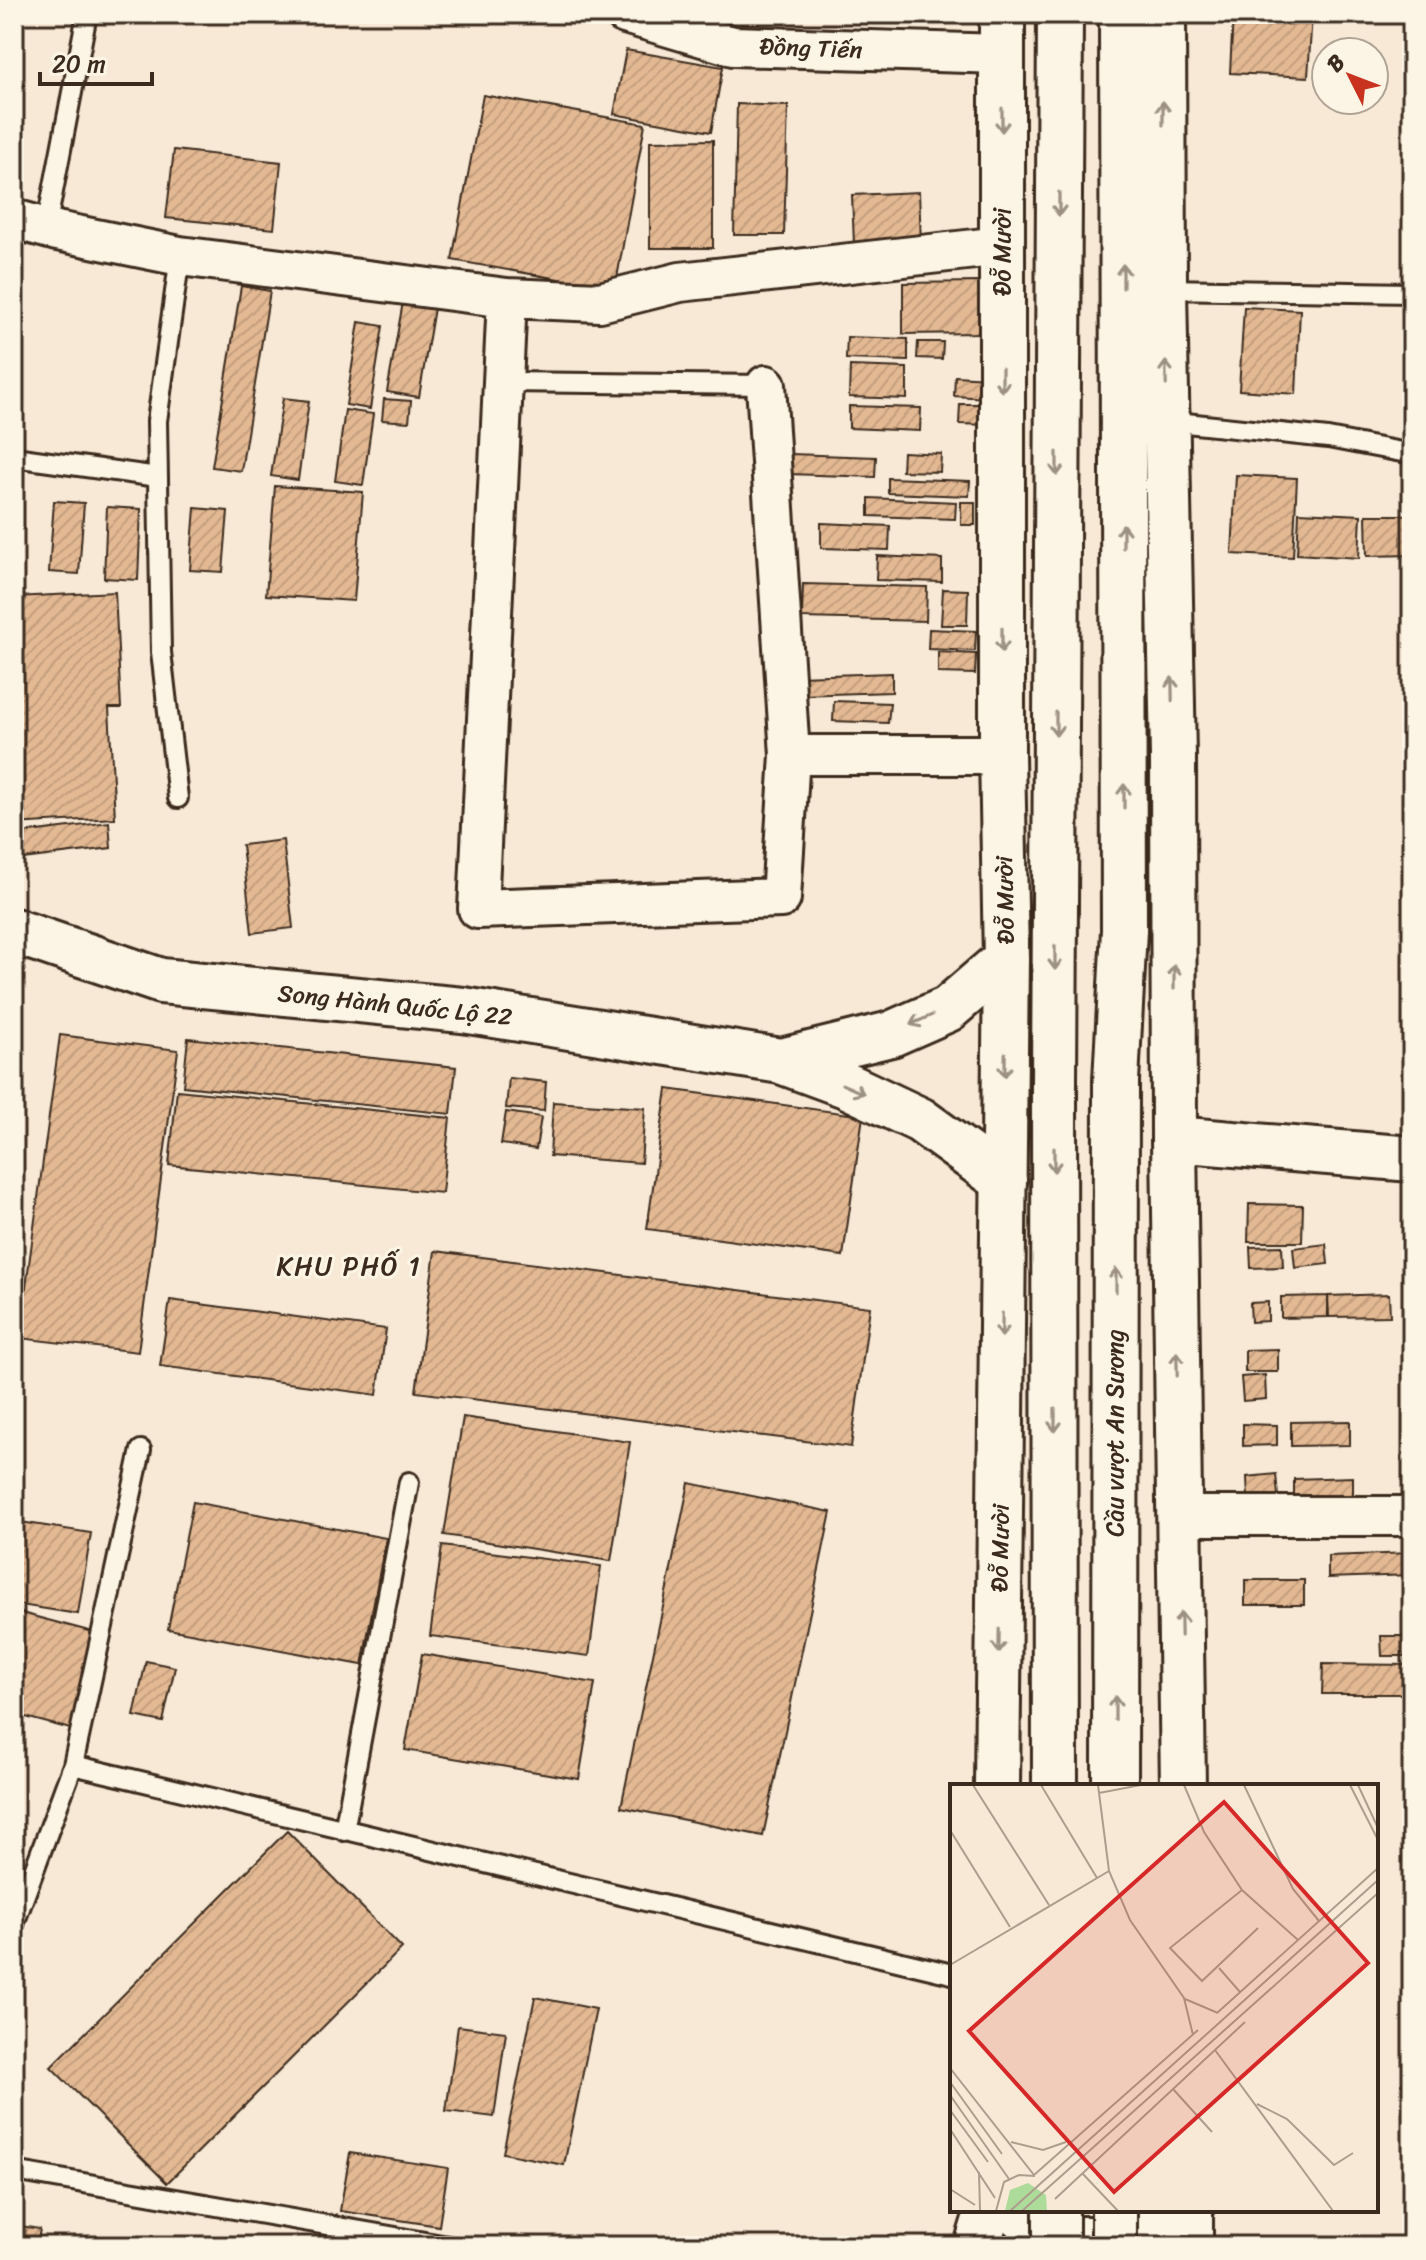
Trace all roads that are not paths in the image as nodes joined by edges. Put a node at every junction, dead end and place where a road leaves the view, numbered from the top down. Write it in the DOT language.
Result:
graph roads {
  1 [pos="87,14"];
  2 [pos="625,14"];
  3 [pos="1060,14"];
  4 [pos="1122,14"];
  5 [pos="1163,14"];
  6 [pos="1002,34"];
  7 [pos="30,224"];
  8 [pos="1002,246"];
  9 [pos="180,256"];
  10 [pos="1164,289"];
  11 [pos="1412,293"];
  12 [pos="507,298"];
  13 [pos="504,382"];
  14 [pos="766,385"];
  15 [pos="1167,421"];
  16 [pos="1412,454"];
  17 [pos="14,457"];
  18 [pos="158,477"];
  19 [pos="790,755"];
  20 [pos="1002,755"];
  21 [pos="1173,757"];
  22 [pos="178,798"];
  23 [pos="1055,852"];
  24 [pos="1124,930"];
  25 [pos="14,931"];
  26 [pos="1006,959"];
  27 [pos="781,1061"];
  28 [pos="1054,1082"];
  29 [pos="1174,1139"];
  30 [pos="1412,1159"];
  31 [pos="1004,1181"];
  32 [pos="141,1450"];
  33 [pos="409,1482"];
  34 [pos="1179,1516"];
  35 [pos="1412,1516"];
  36 [pos="73,1765"];
  37 [pos="997,1784"];
  38 [pos="1055,1784"];
  39 [pos="1115,1784"];
  40 [pos="1183,1784"];
  41 [pos="344,1831"];
  42 [pos="14,1924"];
  43 [pos="950,1974"];
  44 [pos="14,2171"];
  45 [pos="989,2212"];
  46 [pos="990,2212"];
  47 [pos="1016,2212"];
  48 [pos="1056,2212"];
  49 [pos="1114,2212"];
  50 [pos="1160,2212"];
  51 [pos="1190,2212"];
  52 [pos="448,2246"];
  53 [pos="977,2246"];
  54 [pos="993,2246"];
  55 [pos="1056,2246"];
  56 [pos="1114,2246"];
  57 [pos="1190,2246"];
  1 -- 7 [label="lane"];
  2 -- 6 [label="street, Đồng Tiến"];
  3 -- 23 [label="main road, Đỗ Mười, one-way"];
  24 -- 4 [label="main road, one-way"];
  10 -- 5 [label="main road, one-way"];
  6 -- 8 [label="main road, Đỗ Mười, one-way"];
  7 -- 9 [label="street"];
  8 -- 12 [label="street"];
  8 -- 20 [label="main road, Đỗ Mười, one-way"];
  9 -- 12 [label="street"];
  9 -- 18 [label="lane"];
  10 -- 11 [label="lane"];
  15 -- 10 [label="main road, one-way"];
  12 -- 13 [label="street"];
  13 -- 14 [label="lane"];
  13 -- 19 [label="street"];
  14 -- 19 [label="street"];
  15 -- 16 [label="lane"];
  21 -- 15 [label="main road, one-way"];
  17 -- 18 [label="lane"];
  18 -- 22 [label="lane"];
  19 -- 20 [label="street"];
  20 -- 26 [label="main road, Đỗ Mười"];
  21 -- 24 [label="main road"];
  29 -- 21 [label="main road, one-way"];
  23 -- 26 [label="main road"];
  23 -- 28 [label="main road, Đỗ Mười, one-way"];
  24 -- 29 [label="main road"];
  39 -- 24 [label="main road, Cầu vượt An Sương, one-way"];
  25 -- 27 [label="main road, Song Hành Quốc Lộ 22"];
  26 -- 27 [label="main road, one-way"];
  26 -- 28 [label="main road"];
  26 -- 31 [label="main road, Đỗ Mười, one-way"];
  27 -- 31 [label="main road, one-way"];
  28 -- 38 [label="main road, one-way"];
  29 -- 30 [label="main road"];
  34 -- 29 [label="main road, one-way"];
  31 -- 37 [label="main road, Đỗ Mười, one-way"];
  32 -- 36 [label="lane"];
  33 -- 41 [label="lane"];
  34 -- 35 [label="street"];
  40 -- 34 [label="main road, one-way"];
  36 -- 41 [label="lane"];
  36 -- 42 [label="lane"];
  41 -- 43 [label="lane"];
  44 -- 52 [label="lane"];
  45 -- 53 [label="main road"];
  46 -- 54 [label="main road"];
  47 -- 50 [label="main road"];
  48 -- 55 [label="main road, bridge"];
  49 -- 56 [label="main road, bridge"];
  51 -- 57 [label="main road"];
}
